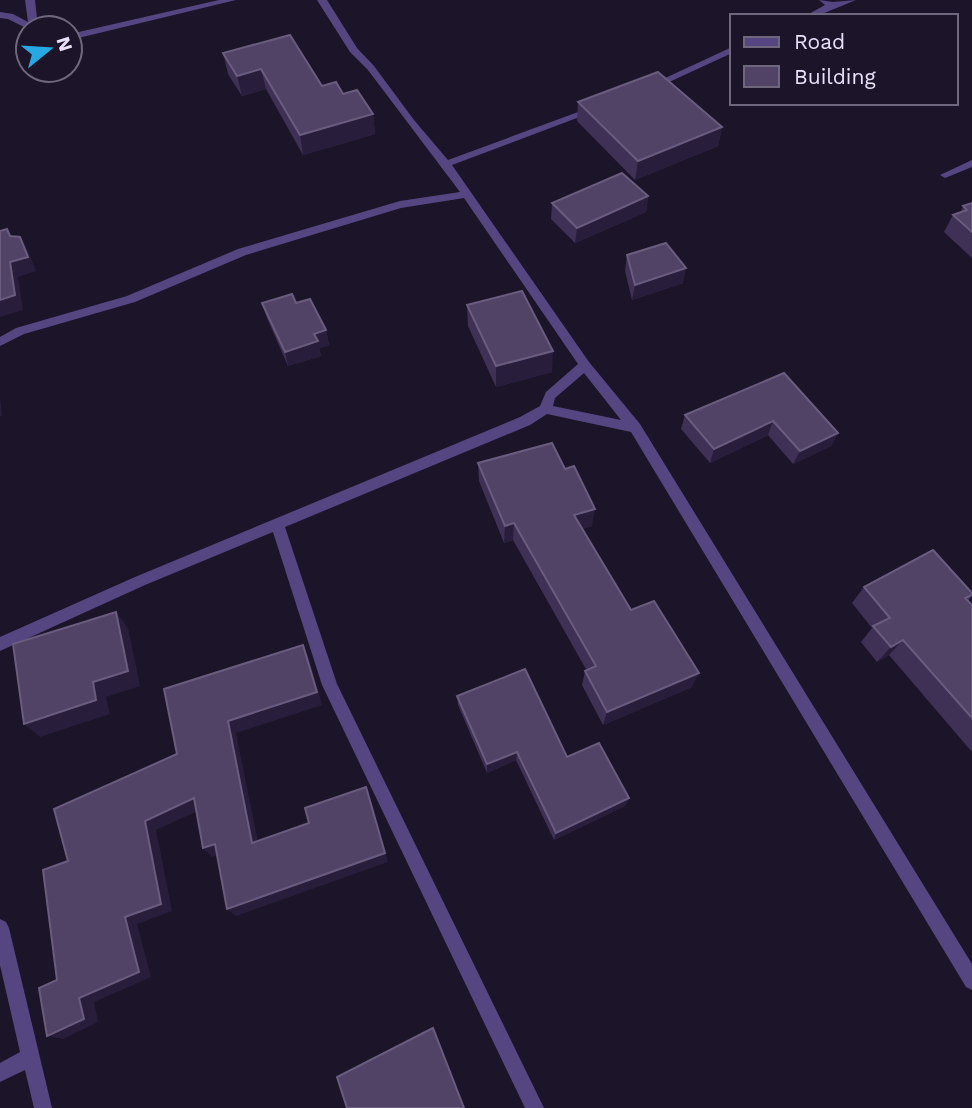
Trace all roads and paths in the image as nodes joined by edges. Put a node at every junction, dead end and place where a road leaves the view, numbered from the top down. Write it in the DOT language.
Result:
graph roads {
  1 [pos="231,0"];
  2 [pos="322,0"];
  3 [pos="851,0"];
  4 [pos="828,3"];
  5 [pos="812,14"];
  6 [pos="84,34"];
  7 [pos="730,51"];
  8 [pos="638,93"];
  9 [pos="601,107"];
  10 [pos="972,163"];
  11 [pos="446,164"];
  12 [pos="945,175"];
  13 [pos="468,194"];
  14 [pos="0,342"];
  15 [pos="585,365"];
  16 [pos="545,409"];
  17 [pos="635,428"];
  18 [pos="277,524"];
  19 [pos="0,644"];
  20 [pos="0,928"];
  21 [pos="972,981"];
  22 [pos="31,1056"];
  23 [pos="0,1073"];
  24 [pos="43,1108"];
  25 [pos="535,1108"];
  1 -- 6 [label="street"];
  2 -- 11 [label="street"];
  3 -- 4 [label="street"];
  4 -- 5 [label="street"];
  7 -- 8 [label="street"];
  9 -- 11 [label="street"];
  10 -- 12 [label="street"];
  11 -- 13 [label="street"];
  13 -- 14 [label="street"];
  13 -- 15 [label="street"];
  15 -- 16 [label="street"];
  15 -- 17 [label="street"];
  16 -- 17 [label="street"];
  16 -- 18 [label="street"];
  17 -- 21 [label="street"];
  18 -- 19 [label="street"];
  18 -- 25 [label="street"];
  20 -- 22 [label="street"];
  22 -- 23 [label="street"];
  22 -- 24 [label="street"];
}
